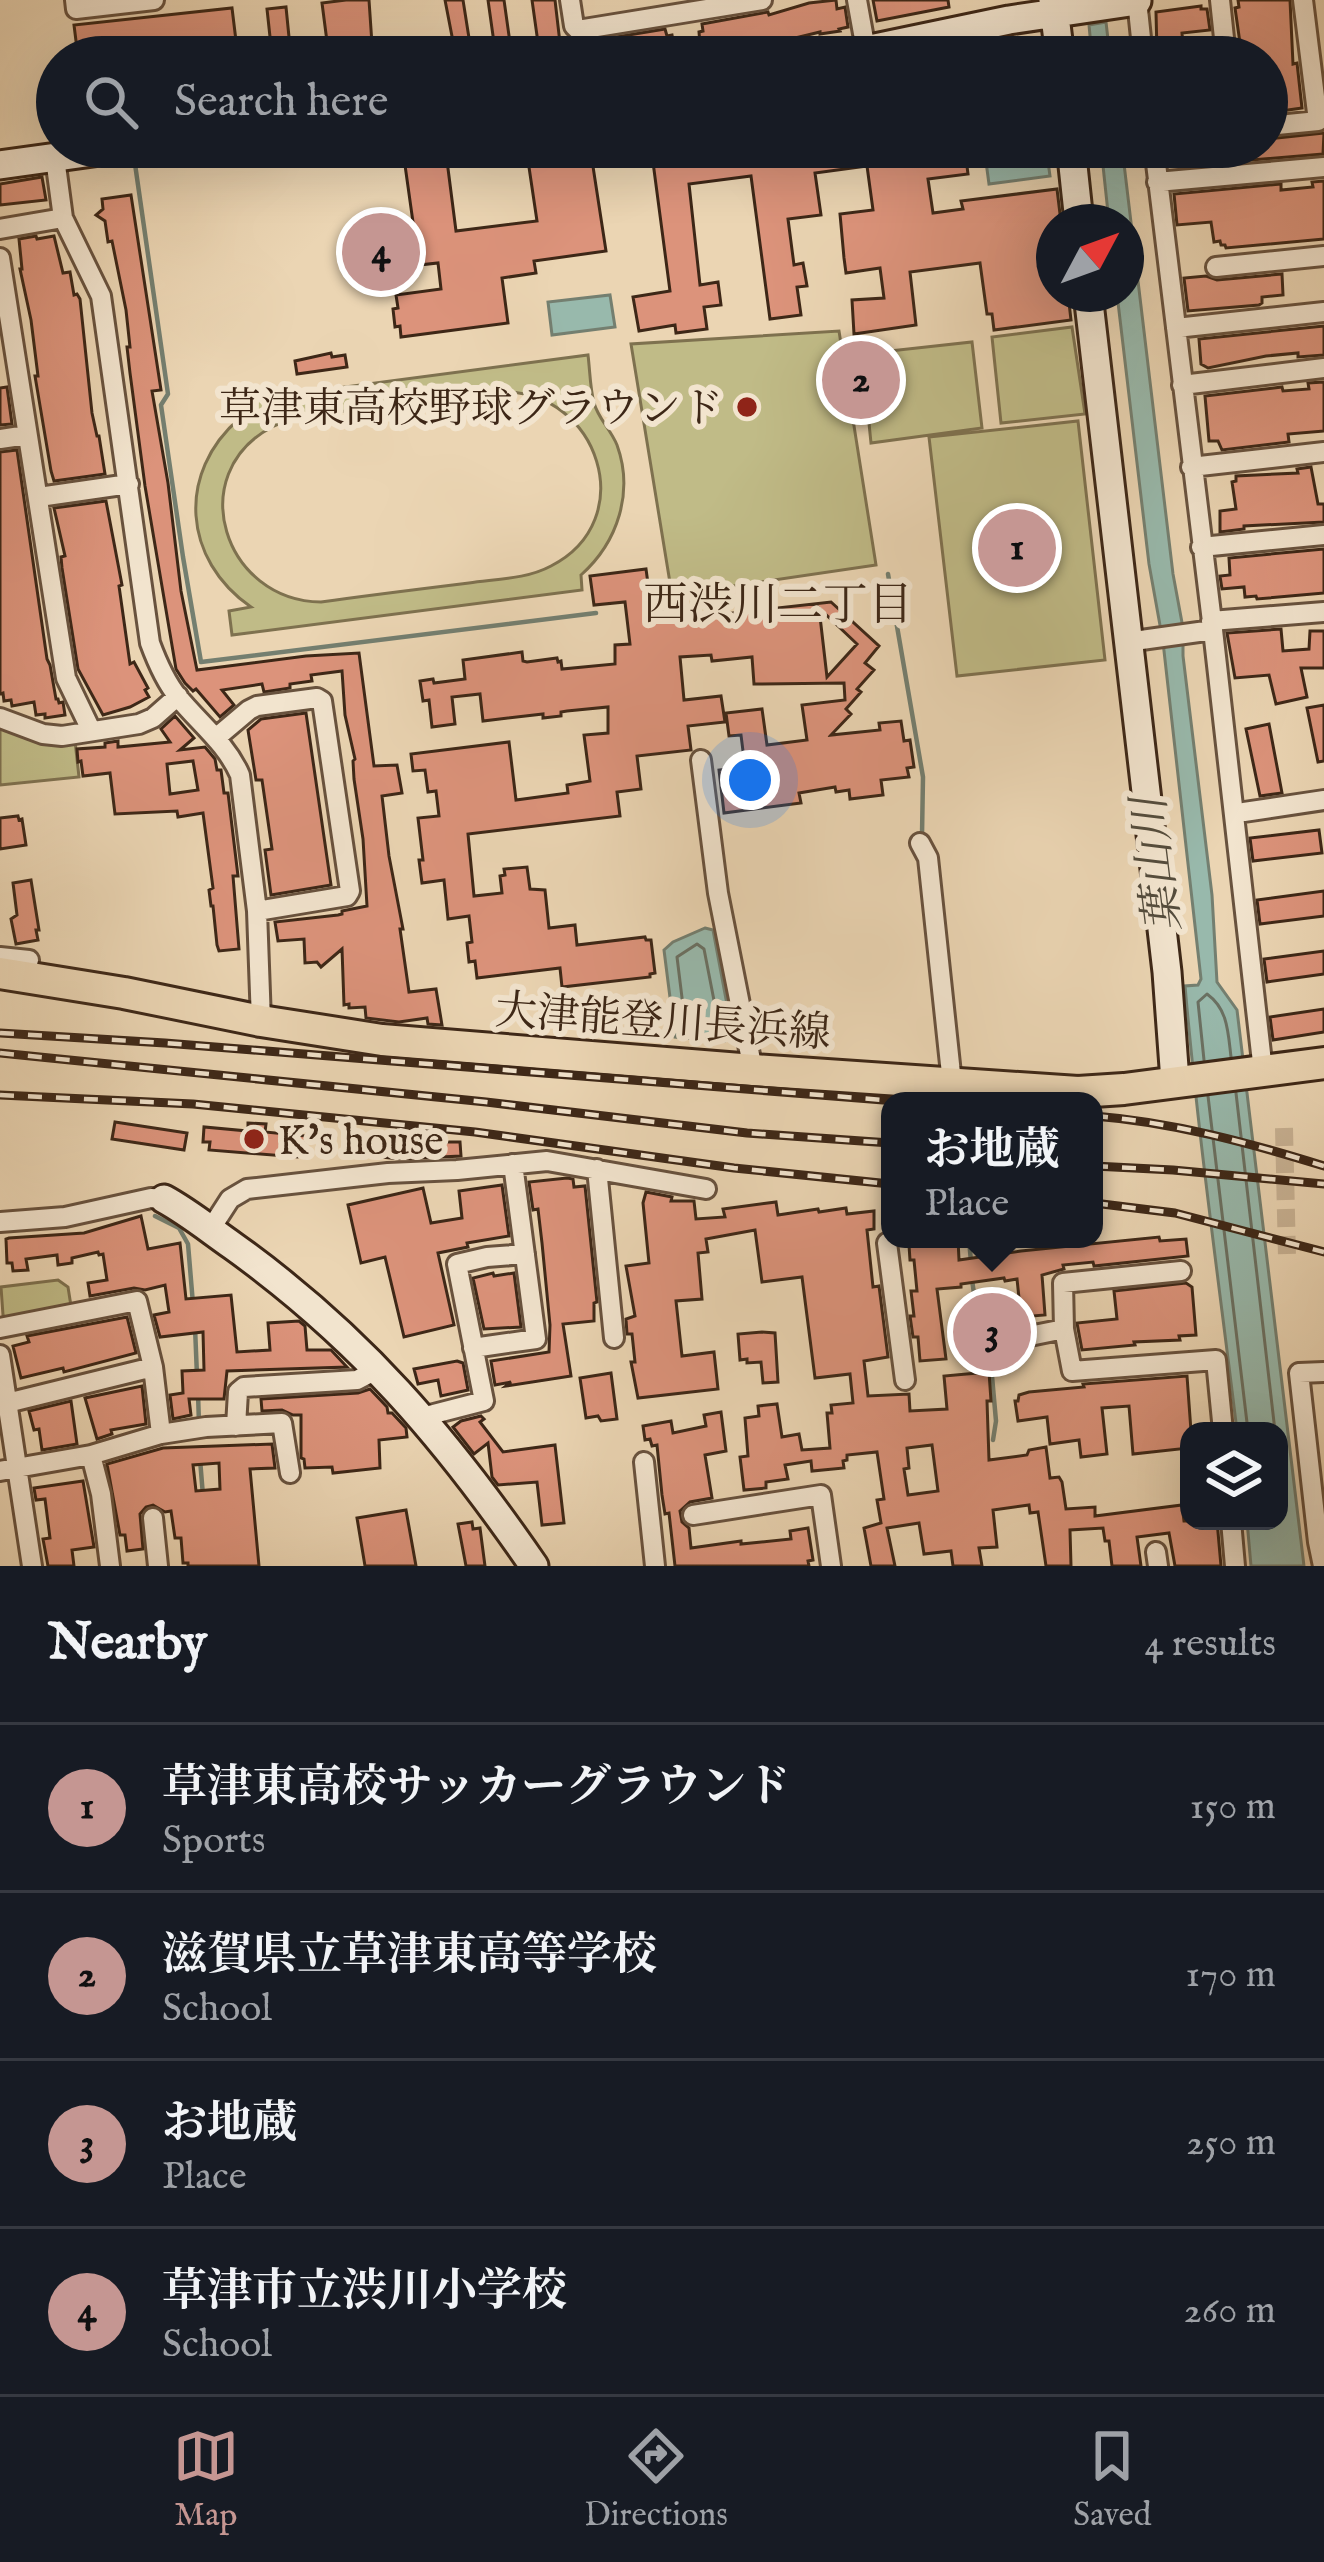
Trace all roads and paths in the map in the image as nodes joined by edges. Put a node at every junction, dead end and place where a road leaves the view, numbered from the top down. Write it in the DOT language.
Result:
graph roads {
  1 [pos="75,0"];
  2 [pos="154,0"];
  3 [pos="570,0"];
  4 [pos="762,0"];
  5 [pos="857,0"];
  6 [pos="1220,0"];
  7 [pos="1303,0"];
  8 [pos="1136,1"];
  9 [pos="1057,9"];
  10 [pos="863,36"];
  11 [pos="932,36"];
  12 [pos="1141,36"];
  13 [pos="1224,36"];
  14 [pos="1288,124"];
  15 [pos="36,160"];
  16 [pos="0,165"];
  17 [pos="1324,167"];
  18 [pos="56,168"];
  19 [pos="1073,168"];
  20 [pos="1156,168"];
  21 [pos="1157,182"];
  22 [pos="1077,204"];
  23 [pos="63,218"];
  24 [pos="0,229"];
  25 [pos="1324,256"];
  26 [pos="0,258"];
  27 [pos="1216,267"];
  28 [pos="1090,312"];
  29 [pos="1324,312"];
  30 [pos="1175,328"];
  31 [pos="1324,368"];
  32 [pos="1182,385"];
  33 [pos="27,435"];
  34 [pos="0,439"];
  35 [pos="1324,452"];
  36 [pos="1191,467"];
  37 [pos="129,484"];
  38 [pos="39,497"];
  39 [pos="1324,536"];
  40 [pos="1201,547"];
  41 [pos="1324,612"];
  42 [pos="1212,626"];
  43 [pos="1127,642"];
  44 [pos="178,697"];
  45 [pos="0,718"];
  46 [pos="91,730"];
  47 [pos="217,737"];
  48 [pos="701,760"];
  49 [pos="1324,800"];
  50 [pos="1244,812"];
  51 [pos="920,843"];
  52 [pos="257,911"];
  53 [pos="0,957"];
  54 [pos="14,967"];
  55 [pos="0,986"];
  56 [pos="124,993"];
  57 [pos="261,1021"];
  58 [pos="1324,1063"];
  59 [pos="753,1070"];
  60 [pos="1258,1071"];
  61 [pos="1180,1080"];
  62 [pos="952,1083"];
  63 [pos="513,1164"];
  64 [pos="597,1169"];
  65 [pos="706,1189"];
  66 [pos="164,1199"];
  67 [pos="0,1222"];
  68 [pos="211,1230"];
  69 [pos="888,1248"];
  70 [pos="525,1255"];
  71 [pos="1181,1271"];
  72 [pos="0,1328"];
  73 [pos="1064,1329"];
  74 [pos="614,1338"];
  75 [pos="473,1348"];
  76 [pos="982,1349"];
  77 [pos="0,1355"];
  78 [pos="153,1367"];
  79 [pos="379,1370"];
  80 [pos="1324,1372"];
  81 [pos="905,1380"];
  82 [pos="7,1402"];
  83 [pos="422,1418"];
  84 [pos="1221,1422"];
  85 [pos="236,1426"];
  86 [pos="161,1434"];
  87 [pos="91,1455"];
  88 [pos="644,1462"];
  89 [pos="9,1470"];
  90 [pos="290,1473"];
  91 [pos="693,1515"];
  92 [pos="154,1518"];
  93 [pos="1232,1530"];
  94 [pos="32,1566"];
  95 [pos="110,1566"];
  96 [pos="158,1566"];
  97 [pos="534,1566"];
  98 [pos="655,1566"];
  99 [pos="831,1566"];
  100 [pos="1235,1566"];
  101 [pos="1323,1566"];
  1 -- 2 [label="street"];
  3 -- 4 [label="street"];
  5 -- 10 [label="street"];
  6 -- 13 [label="street"];
  7 -- 14 [label="street"];
  8 -- 9 [label="street"];
  8 -- 12 [label="street"];
  9 -- 11 [label="street"];
  15 -- 16 [label="street"];
  17 -- 21 [label="street"];
  18 -- 23 [label="street"];
  19 -- 22 [label="street"];
  20 -- 21 [label="street"];
  21 -- 30 [label="street"];
  23 -- 24 [label="street"];
  23 -- 37 [label="street"];
  25 -- 27 [label="street"];
  26 -- 33 [label="street"];
  28 -- 43 [label="street"];
  29 -- 30 [label="street"];
  30 -- 32 [label="street"];
  31 -- 32 [label="street"];
  32 -- 36 [label="street"];
  33 -- 34 [label="street"];
  33 -- 38 [label="street"];
  35 -- 36 [label="street"];
  36 -- 40 [label="street"];
  37 -- 38 [label="street"];
  37 -- 44 [label="street"];
  38 -- 46 [label="street"];
  39 -- 40 [label="street"];
  40 -- 42 [label="street"];
  41 -- 42 [label="street"];
  42 -- 43 [label="street"];
  42 -- 60 [label="street"];
  43 -- 61 [label="street"];
  44 -- 46 [label="street"];
  44 -- 47 [label="street"];
  45 -- 46 [label="street"];
  47 -- 52 [label="street"];
  47 -- 52 [label="street"];
  48 -- 59 [label="street"];
  49 -- 50 [label="street"];
  51 -- 62 [label="street"];
  52 -- 57 [label="street"];
  53 -- 54 [label="street"];
  54 -- 56 [label="main road, 大津能登川長浜線"];
  55 -- 56 [label="street"];
  56 -- 57 [label="main road, 大津能登川長浜線"];
  57 -- 59 [label="main road, 大津能登川長浜線"];
  58 -- 60 [label="main road, 大津能登川長浜線"];
  59 -- 62 [label="main road, 大津能登川長浜線"];
  60 -- 61 [label="main road, 大津能登川長浜線"];
  61 -- 62 [label="main road, 大津能登川長浜線"];
  63 -- 64 [label="street"];
  63 -- 68 [label="street"];
  63 -- 70 [label="street"];
  64 -- 65 [label="street"];
  64 -- 74 [label="street"];
  66 -- 67 [label="street"];
  66 -- 68 [label="street"];
  68 -- 79 [label="street"];
  69 -- 81 [label="street"];
  70 -- 75 [label="street"];
  70 -- 75 [label="street"];
  71 -- 73 [label="street"];
  72 -- 78 [label="street"];
  73 -- 76 [label="street"];
  73 -- 84 [label="street"];
  75 -- 83 [label="street"];
  77 -- 82 [label="street"];
  78 -- 82 [label="street"];
  78 -- 86 [label="street"];
  79 -- 83 [label="street"];
  79 -- 85 [label="street"];
  80 -- 101 [label="street"];
  82 -- 89 [label="street"];
  83 -- 97 [label="street"];
  85 -- 86 [label="street"];
  85 -- 90 [label="street"];
  86 -- 87 [label="street"];
  87 -- 89 [label="street"];
  87 -- 95 [label="street"];
  88 -- 98 [label="street"];
  89 -- 94 [label="street"];
  91 -- 99 [label="street"];
  92 -- 96 [label="street"];
  93 -- 100 [label="street"];
}
